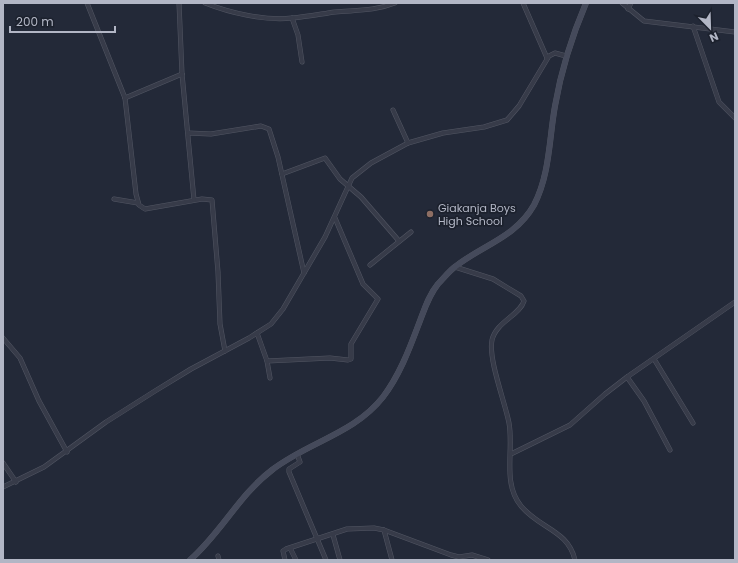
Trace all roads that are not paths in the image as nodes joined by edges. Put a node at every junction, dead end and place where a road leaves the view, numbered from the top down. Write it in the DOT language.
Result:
graph roads {
  1 [pos="87,3"];
  2 [pos="179,3"];
  3 [pos="205,3"];
  4 [pos="523,3"];
  5 [pos="586,3"];
  6 [pos="622,3"];
  7 [pos="631,3"];
  8 [pos="393,4"];
  9 [pos="628,9"];
  10 [pos="292,18"];
  11 [pos="693,26"];
  12 [pos="735,32"];
  13 [pos="566,56"];
  14 [pos="547,58"];
  15 [pos="302,62"];
  16 [pos="182,74"];
  17 [pos="125,98"];
  18 [pos="392,110"];
  19 [pos="735,118"];
  20 [pos="188,133"];
  21 [pos="408,143"];
  22 [pos="282,174"];
  23 [pos="348,185"];
  24 [pos="114,199"];
  25 [pos="194,200"];
  26 [pos="138,203"];
  27 [pos="335,218"];
  28 [pos="411,232"];
  29 [pos="399,242"];
  30 [pos="370,265"];
  31 [pos="455,267"];
  32 [pos="304,273"];
  33 [pos="735,302"];
  34 [pos="257,333"];
  35 [pos="3,338"];
  36 [pos="225,351"];
  37 [pos="654,359"];
  38 [pos="267,360"];
  39 [pos="627,377"];
  40 [pos="270,378"];
  41 [pos="693,424"];
  42 [pos="670,450"];
  43 [pos="66,452"];
  44 [pos="297,454"];
  45 [pos="511,454"];
  46 [pos="3,464"];
  47 [pos="16,482"];
  48 [pos="3,487"];
  49 [pos="384,530"];
  50 [pos="333,535"];
  51 [pos="317,539"];
  52 [pos="290,548"];
  53 [pos="190,560"];
  54 [pos="285,560"];
  55 [pos="296,560"];
  56 [pos="326,560"];
  57 [pos="340,560"];
  58 [pos="392,560"];
  59 [pos="488,560"];
  60 [pos="575,560"];
  1 -- 17 [label="street"];
  2 -- 16 [label="street"];
  3 -- 10 [label="street"];
  4 -- 14 [label="street"];
  5 -- 13 [label="main road"];
  6 -- 9 [label="street"];
  7 -- 9 [label="street"];
  8 -- 10 [label="street"];
  9 -- 11 [label="street"];
  10 -- 15 [label="street"];
  11 -- 12 [label="street"];
  11 -- 19 [label="street"];
  13 -- 14 [label="street"];
  13 -- 31 [label="main road"];
  14 -- 21 [label="street"];
  16 -- 17 [label="street"];
  16 -- 20 [label="street"];
  17 -- 26 [label="street"];
  18 -- 21 [label="street"];
  20 -- 22 [label="street"];
  20 -- 25 [label="street"];
  21 -- 23 [label="street"];
  22 -- 23 [label="street"];
  22 -- 32 [label="street"];
  23 -- 27 [label="street"];
  23 -- 29 [label="street"];
  24 -- 26 [label="street"];
  25 -- 26 [label="street"];
  25 -- 36 [label="street"];
  27 -- 32 [label="street"];
  27 -- 38 [label="street"];
  28 -- 29 [label="street"];
  29 -- 30 [label="street"];
  31 -- 44 [label="main road"];
  31 -- 45 [label="street"];
  32 -- 34 [label="street"];
  33 -- 37 [label="street"];
  34 -- 36 [label="street"];
  34 -- 38 [label="street"];
  35 -- 43 [label="street"];
  36 -- 43 [label="street"];
  37 -- 39 [label="street"];
  37 -- 41 [label="street"];
  38 -- 40 [label="street"];
  39 -- 42 [label="street"];
  39 -- 45 [label="street"];
  43 -- 47 [label="street"];
  44 -- 51 [label="street"];
  44 -- 53 [label="main road"];
  45 -- 60 [label="street"];
  46 -- 47 [label="street"];
  47 -- 48 [label="street"];
  49 -- 50 [label="street"];
  49 -- 58 [label="street"];
  49 -- 59 [label="street"];
  50 -- 51 [label="street"];
  50 -- 57 [label="street"];
  51 -- 52 [label="street"];
  51 -- 56 [label="street"];
  52 -- 54 [label="street"];
  52 -- 55 [label="street"];
}
